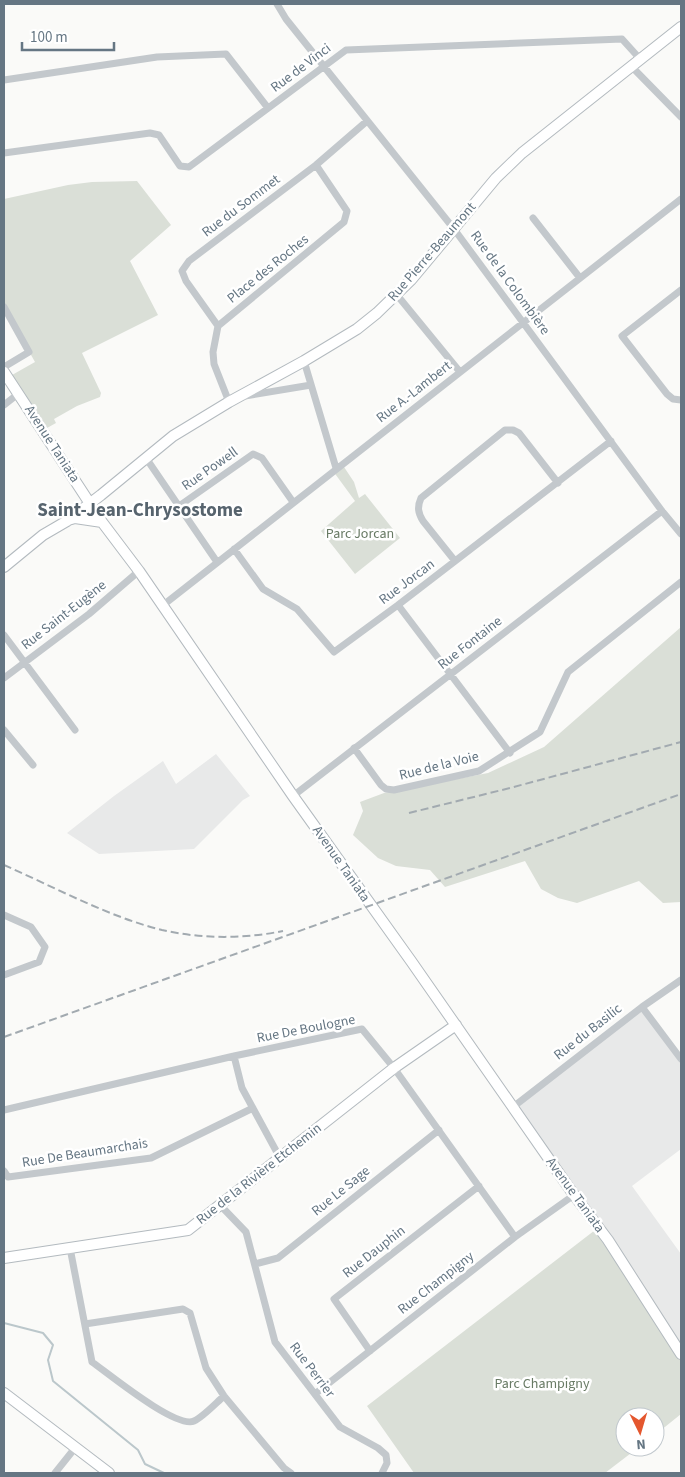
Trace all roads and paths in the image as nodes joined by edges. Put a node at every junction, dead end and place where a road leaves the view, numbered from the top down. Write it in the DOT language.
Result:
graph roads {
  1 [pos="277,4"];
  2 [pos="681,27"];
  3 [pos="641,60"];
  4 [pos="324,66"];
  5 [pos="632,67"];
  6 [pos="4,80"];
  7 [pos="268,108"];
  8 [pos="681,116"];
  9 [pos="367,121"];
  10 [pos="4,153"];
  11 [pos="316,165"];
  12 [pos="681,198"];
  13 [pos="532,218"];
  14 [pos="454,229"];
  15 [pos="580,278"];
  16 [pos="681,290"];
  17 [pos="397,295"];
  18 [pos="4,307"];
  19 [pos="523,322"];
  20 [pos="218,326"];
  21 [pos="304,361"];
  22 [pos="4,367"];
  23 [pos="4,372"];
  24 [pos="460,372"];
  25 [pos="311,385"];
  26 [pos="18,394"];
  27 [pos="239,396"];
  28 [pos="681,400"];
  29 [pos="229,402"];
  30 [pos="4,405"];
  31 [pos="611,441"];
  32 [pos="146,458"];
  33 [pos="336,468"];
  34 [pos="558,483"];
  35 [pos="293,502"];
  36 [pos="90,503"];
  37 [pos="179,506"];
  38 [pos="662,511"];
  39 [pos="67,521"];
  40 [pos="102,522"];
  41 [pos="681,534"];
  42 [pos="234,549"];
  43 [pos="455,561"];
  44 [pos="217,562"];
  45 [pos="4,567"];
  46 [pos="139,571"];
  47 [pos="681,582"];
  48 [pos="398,605"];
  49 [pos="162,606"];
  50 [pos="4,635"];
  51 [pos="24,663"];
  52 [pos="450,674"];
  53 [pos="4,678"];
  54 [pos="75,730"];
  55 [pos="5,734"];
  56 [pos="354,748"];
  57 [pos="510,753"];
  58 [pos="32,765"];
  59 [pos="293,796"];
  60 [pos="4,915"];
  61 [pos="4,974"];
  62 [pos="681,980"];
  63 [pos="642,1007"];
  64 [pos="456,1025"];
  65 [pos="234,1056"];
  66 [pos="681,1059"];
  67 [pos="394,1068"];
  68 [pos="513,1106"];
  69 [pos="253,1108"];
  70 [pos="4,1110"];
  71 [pos="438,1130"];
  72 [pos="280,1158"];
  73 [pos="4,1171"];
  74 [pos="479,1186"];
  75 [pos="574,1195"];
  76 [pos="220,1205"];
  77 [pos="515,1237"];
  78 [pos="70,1248"];
  79 [pos="4,1258"];
  80 [pos="255,1264"];
  81 [pos="86,1324"];
  82 [pos="370,1351"];
  83 [pos="681,1354"];
  84 [pos="4,1393"];
  85 [pos="315,1394"];
  86 [pos="224,1396"];
  87 [pos="75,1448"];
  88 [pos="55,1473"];
  89 [pos="109,1473"];
  90 [pos="291,1473"];
  91 [pos="382,1473"];
  1 -- 4 [label="street, Rue de la Colombière"];
  2 -- 3 [label="main road, Rue Pierre-Beaumont"];
  3 -- 4 [label="street, Rue de Vinci"];
  3 -- 5 [label="main road, Rue Pierre-Beaumont"];
  4 -- 7 [label="street, Rue de Vinci"];
  4 -- 9 [label="street, Rue de la Colombière"];
  5 -- 8 [label="street"];
  5 -- 14 [label="main road, Rue Pierre-Beaumont"];
  6 -- 7 [label="street"];
  7 -- 10 [label="street, Rue de Vinci"];
  9 -- 11 [label="street, Rue du Sommet"];
  9 -- 14 [label="street, Rue de la Colombière"];
  11 -- 20 [label="street, Place des Roches"];
  11 -- 20 [label="street, Rue du Sommet"];
  12 -- 15 [label="street, Rue A.-Lambert"];
  13 -- 15 [label="street"];
  14 -- 17 [label="main road, Rue Pierre-Beaumont"];
  14 -- 19 [label="street, Rue de la Colombière"];
  15 -- 19 [label="street, Rue A.-Lambert"];
  16 -- 28 [label="street"];
  17 -- 21 [label="main road, Rue Pierre-Beaumont"];
  17 -- 24 [label="street"];
  18 -- 22 [label="street"];
  19 -- 24 [label="street, Rue A.-Lambert"];
  19 -- 31 [label="street, Rue de la Colombière"];
  20 -- 29 [label="street"];
  21 -- 25 [label="street"];
  21 -- 27 [label="main road, Rue Pierre-Beaumont"];
  23 -- 26 [label="main road, Avenue Taniata"];
  24 -- 33 [label="street, Rue A.-Lambert"];
  25 -- 27 [label="street"];
  25 -- 33 [label="street"];
  26 -- 30 [label="street"];
  26 -- 36 [label="main road, Avenue Taniata"];
  27 -- 29 [label="main road, Rue Pierre-Beaumont"];
  29 -- 32 [label="main road, Rue Pierre-Beaumont"];
  31 -- 34 [label="street, Rue Jorcan"];
  31 -- 38 [label="street, Rue de la Colombière"];
  32 -- 36 [label="main road, Rue Pierre-Beaumont"];
  32 -- 37 [label="street"];
  33 -- 35 [label="street, Rue A.-Lambert"];
  34 -- 43 [label="street, Rue Jorcan"];
  34 -- 43 [label="street"];
  35 -- 37 [label="street, Rue Powell"];
  35 -- 42 [label="street, Rue A.-Lambert"];
  36 -- 39 [label="main road, Rue Pierre-Beaumont"];
  36 -- 40 [label="main road, Avenue Taniata"];
  37 -- 44 [label="street"];
  38 -- 41 [label="street, Rue de la Colombière"];
  38 -- 52 [label="street, Rue Fontaine"];
  39 -- 40 [label="main road"];
  39 -- 45 [label="main road, Rue Pierre-Beaumont"];
  40 -- 46 [label="main road, Avenue Taniata"];
  42 -- 44 [label="street, Rue A.-Lambert"];
  42 -- 48 [label="street, Rue Jorcan"];
  43 -- 48 [label="street, Rue Jorcan"];
  44 -- 49 [label="street, Rue A.-Lambert"];
  46 -- 49 [label="main road, Avenue Taniata"];
  46 -- 51 [label="street, Rue Saint-Eugène"];
  47 -- 57 [label="street, Rue de la Voie"];
  48 -- 52 [label="street"];
  49 -- 59 [label="main road, Avenue Taniata"];
  50 -- 51 [label="street"];
  51 -- 53 [label="street, Rue Saint-Eugène"];
  51 -- 54 [label="street"];
  52 -- 56 [label="street, Rue Fontaine"];
  52 -- 57 [label="street"];
  55 -- 58 [label="street"];
  56 -- 57 [label="street, Rue de la Voie"];
  56 -- 59 [label="street, Rue Fontaine"];
  59 -- 64 [label="main road, Avenue Taniata"];
  60 -- 61 [label="street"];
  62 -- 63 [label="street, Rue du Basilic"];
  63 -- 66 [label="street"];
  63 -- 68 [label="street, Rue du Basilic"];
  64 -- 67 [label="main road, Rue de la Rivière Etchemin"];
  64 -- 68 [label="main road, Avenue Taniata"];
  65 -- 67 [label="street, Rue De Boulogne"];
  65 -- 69 [label="street"];
  65 -- 70 [label="street, Rue De Boulogne"];
  67 -- 71 [label="street, Rue De Boulogne"];
  67 -- 72 [label="main road, Rue de la Rivière Etchemin"];
  68 -- 75 [label="main road, Avenue Taniata"];
  69 -- 72 [label="street"];
  69 -- 73 [label="street, Rue De Beaumarchais"];
  71 -- 74 [label="street, Rue De Boulogne"];
  71 -- 80 [label="street, Rue Le Sage"];
  72 -- 76 [label="main road, Rue de la Rivière Etchemin"];
  74 -- 77 [label="street, Rue De Boulogne"];
  74 -- 82 [label="street, Rue Dauphin"];
  75 -- 77 [label="street, Rue Champigny"];
  75 -- 83 [label="main road, Avenue Taniata"];
  76 -- 78 [label="main road, Rue de la Rivière Etchemin"];
  76 -- 80 [label="street, Rue Perrier"];
  77 -- 82 [label="street, Rue Champigny"];
  78 -- 79 [label="main road, Rue de la Rivière Etchemin"];
  78 -- 81 [label="street"];
  80 -- 85 [label="street, Rue Perrier"];
  81 -- 86 [label="street"];
  81 -- 86 [label="street"];
  82 -- 85 [label="street, Rue Champigny"];
  84 -- 87 [label="main road"];
  85 -- 91 [label="street, Rue Perrier"];
  86 -- 90 [label="street"];
  87 -- 88 [label="street"];
  87 -- 89 [label="main road"];
}
